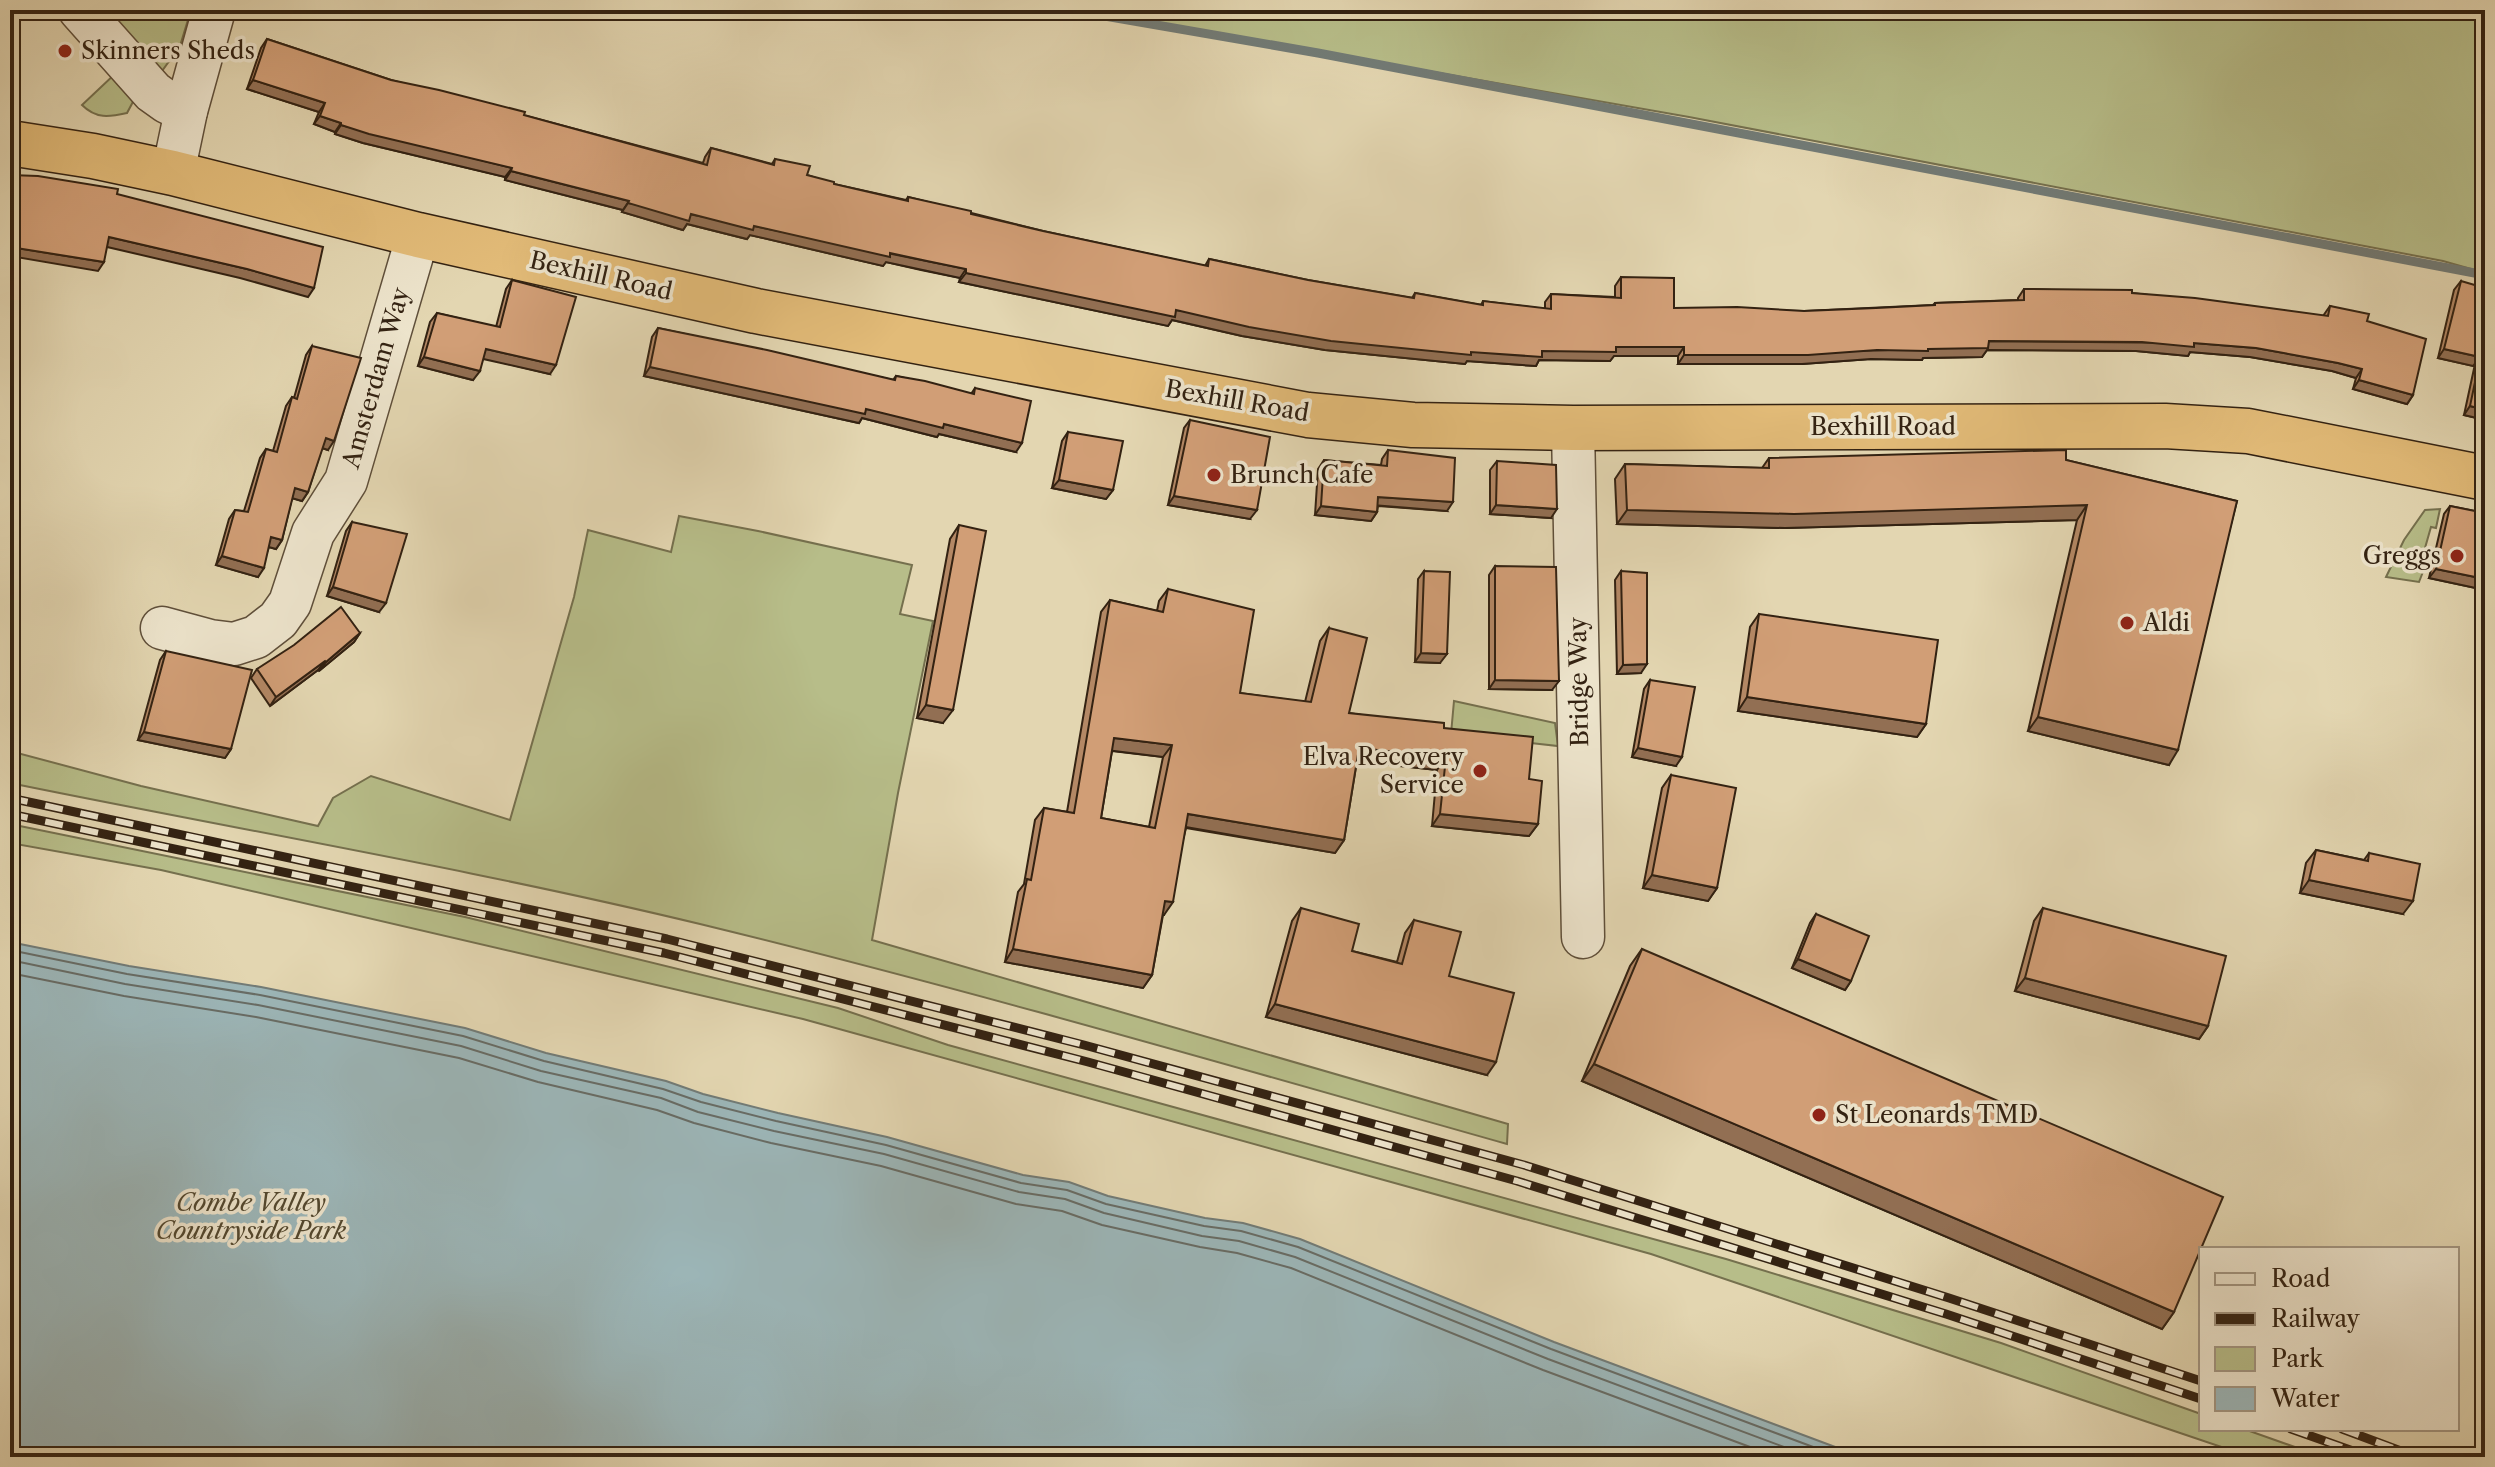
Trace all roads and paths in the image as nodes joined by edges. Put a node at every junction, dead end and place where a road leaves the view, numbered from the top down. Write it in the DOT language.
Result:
graph roads {
  1 [pos="80,10"];
  2 [pos="214,10"];
  3 [pos="186,111"];
  4 [pos="10,143"];
  5 [pos="173,173"];
  6 [pos="418,235"];
  7 [pos="1573,428"];
  8 [pos="2485,478"];
  9 [pos="162,628"];
  10 [pos="1583,937"];
  1 -- 3 [label="street"];
  2 -- 3 [label="street"];
  3 -- 5 [label="street"];
  4 -- 5 [label="highway, Bexhill Road"];
  5 -- 6 [label="highway, Bexhill Road"];
  6 -- 7 [label="highway, Bexhill Road"];
  6 -- 9 [label="street, Amsterdam Way"];
  7 -- 8 [label="highway, Bexhill Road"];
  7 -- 10 [label="street, Bridge Way"];
}
